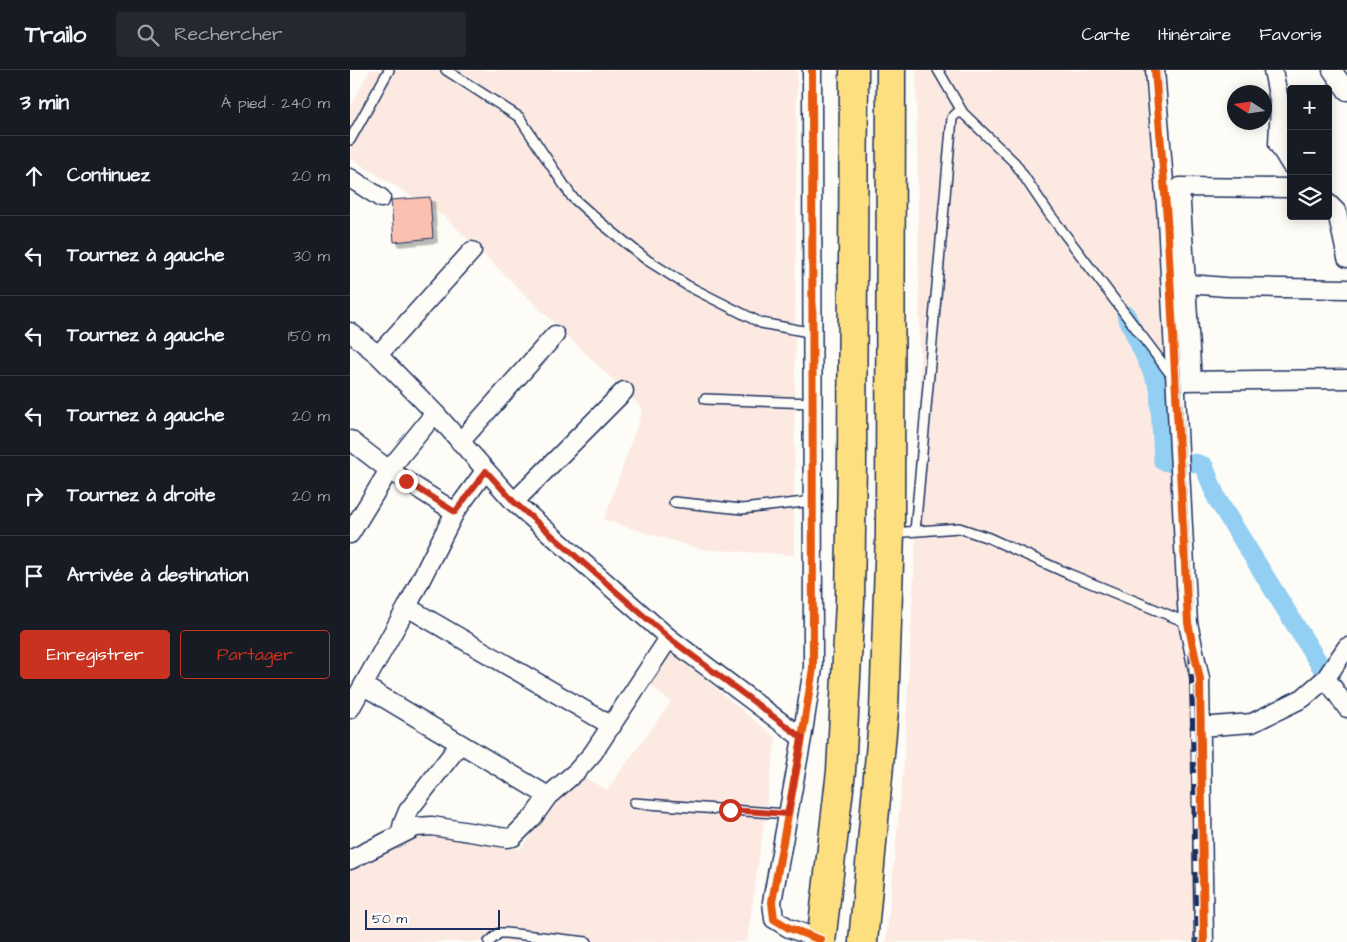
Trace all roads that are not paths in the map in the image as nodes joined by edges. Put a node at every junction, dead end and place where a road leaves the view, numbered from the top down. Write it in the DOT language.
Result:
graph roads {
  1 [pos="388,70"];
  2 [pos="446,70"];
  3 [pos="812,70"];
  4 [pos="854,70"];
  5 [pos="890,70"];
  6 [pos="938,70"];
  7 [pos="1155,70"];
  8 [pos="1273,70"];
  9 [pos="1332,70"];
  10 [pos="1347,91"];
  11 [pos="963,113"];
  12 [pos="350,140"];
  13 [pos="1287,159"];
  14 [pos="350,178"];
  15 [pos="1287,188"];
  16 [pos="381,198"];
  17 [pos="1332,207"];
  18 [pos="472,251"];
  19 [pos="1347,258"];
  20 [pos="1170,283"];
  21 [pos="1347,289"];
  22 [pos="350,332"];
  23 [pos="814,333"];
  24 [pos="555,335"];
  25 [pos="378,355"];
  26 [pos="1347,379"];
  27 [pos="1184,381"];
  28 [pos="624,391"];
  29 [pos="705,400"];
  30 [pos="813,403"];
  31 [pos="434,413"];
  32 [pos="350,440"];
  33 [pos="460,442"];
  34 [pos="389,470"];
  35 [pos="486,471"];
  36 [pos="813,501"];
  37 [pos="514,502"];
  38 [pos="674,502"];
  39 [pos="455,512"];
  40 [pos="903,532"];
  41 [pos="350,534"];
  42 [pos="407,607"];
  43 [pos="1188,623"];
  44 [pos="669,638"];
  45 [pos="1347,647"];
  46 [pos="1326,678"];
  47 [pos="364,686"];
  48 [pos="1347,708"];
  49 [pos="350,709"];
  50 [pos="612,726"];
  51 [pos="1200,727"];
  52 [pos="802,738"];
  53 [pos="460,744"];
  54 [pos="548,796"];
  55 [pos="634,803"];
  56 [pos="788,814"];
  57 [pos="400,835"];
  58 [pos="350,860"];
  59 [pos="821,941"];
  60 [pos="489,942"];
  61 [pos="586,942"];
  62 [pos="863,942"];
  63 [pos="1204,942"];
  1 -- 12 [label="lane"];
  2 -- 23 [label="lane"];
  3 -- 23 [label="street"];
  4 -- 59 [label="highway"];
  5 -- 40 [label="highway"];
  6 -- 11 [label="lane"];
  7 -- 20 [label="street"];
  8 -- 13 [label="street"];
  9 -- 10 [label="street"];
  11 -- 27 [label="lane"];
  11 -- 40 [label="lane"];
  14 -- 16 [label="street"];
  15 -- 27 [label="street"];
  17 -- 19 [label="street"];
  18 -- 25 [label="street"];
  20 -- 21 [label="street"];
  20 -- 27 [label="street"];
  22 -- 25 [label="street"];
  23 -- 30 [label="street"];
  24 -- 33 [label="street"];
  25 -- 31 [label="street"];
  26 -- 27 [label="street"];
  27 -- 43 [label="street"];
  28 -- 37 [label="street"];
  29 -- 30 [label="lane"];
  30 -- 36 [label="street"];
  31 -- 33 [label="street"];
  31 -- 34 [label="street"];
  32 -- 34 [label="street"];
  33 -- 35 [label="street"];
  34 -- 39 [label="street"];
  34 -- 41 [label="street"];
  35 -- 37 [label="street"];
  35 -- 39 [label="street"];
  36 -- 38 [label="lane"];
  36 -- 52 [label="street"];
  37 -- 44 [label="street"];
  39 -- 42 [label="street"];
  40 -- 43 [label="lane"];
  40 -- 62 [label="highway"];
  42 -- 47 [label="street"];
  42 -- 50 [label="street"];
  43 -- 51 [label="street"];
  44 -- 50 [label="street"];
  44 -- 52 [label="street"];
  45 -- 46 [label="street"];
  46 -- 48 [label="street"];
  46 -- 51 [label="street"];
  47 -- 49 [label="street"];
  47 -- 53 [label="street"];
  50 -- 54 [label="street"];
  51 -- 63 [label="street"];
  52 -- 56 [label="street"];
  53 -- 54 [label="street"];
  53 -- 57 [label="street"];
  54 -- 57 [label="street"];
  55 -- 56 [label="lane"];
  56 -- 59 [label="street"];
  57 -- 58 [label="street"];
  60 -- 61 [label="lane"];
}
